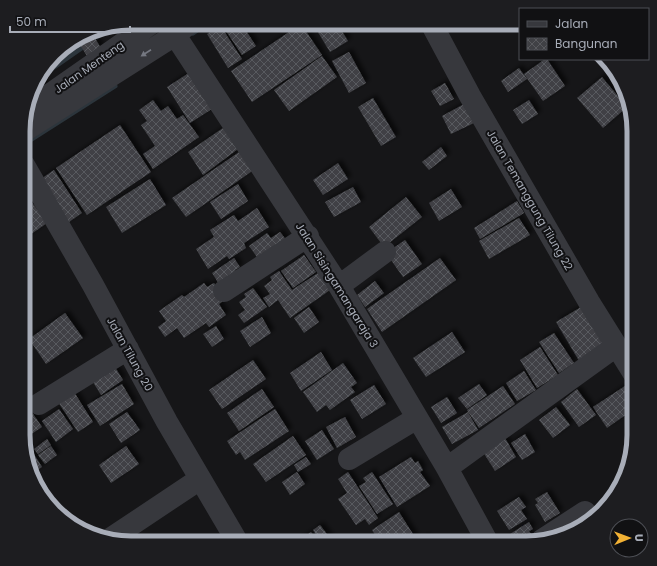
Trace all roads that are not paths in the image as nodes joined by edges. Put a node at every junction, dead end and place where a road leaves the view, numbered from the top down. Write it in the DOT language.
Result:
graph roads {
  1 [pos="142,30"];
  2 [pos="174,30"];
  3 [pos="180,30"];
  4 [pos="435,30"];
  5 [pos="33,106"];
  6 [pos="30,127"];
  7 [pos="30,176"];
  8 [pos="308,236"];
  9 [pos="385,252"];
  10 [pos="340,286"];
  11 [pos="224,291"];
  12 [pos="616,346"];
  13 [pos="128,349"];
  14 [pos="627,363"];
  15 [pos="39,404"];
  16 [pos="417,418"];
  17 [pos="349,460"];
  18 [pos="447,468"];
  19 [pos="200,479"];
  20 [pos="586,512"];
  21 [pos="554,532"];
  22 [pos="116,535"];
  23 [pos="234,536"];
  24 [pos="484,536"];
  1 -- 5 [label="street, Jalan Menteng"];
  2 -- 6 [label="street, one-way"];
  3 -- 8 [label="street, Jalan Sisingamangaraja 3"];
  4 -- 12 [label="street, Jalan Temanggung Tilung 22"];
  7 -- 13 [label="street, Jalan Tilung 20"];
  8 -- 10 [label="street, Jalan Sisingamangaraja 3"];
  8 -- 11 [label="street"];
  9 -- 10 [label="street"];
  10 -- 16 [label="street, Jalan Sisingamangaraja 3"];
  12 -- 14 [label="street, Jalan Temanggung Tilung 22"];
  12 -- 18 [label="street"];
  13 -- 15 [label="street"];
  13 -- 19 [label="street, Jalan Tilung 20"];
  16 -- 17 [label="street"];
  16 -- 18 [label="street, Jalan Sisingamangaraja 3"];
  18 -- 24 [label="street, Jalan Sisingamangaraja 3"];
  19 -- 22 [label="street"];
  19 -- 23 [label="street, Jalan Tilung 20"];
  20 -- 21 [label="street"];
}
